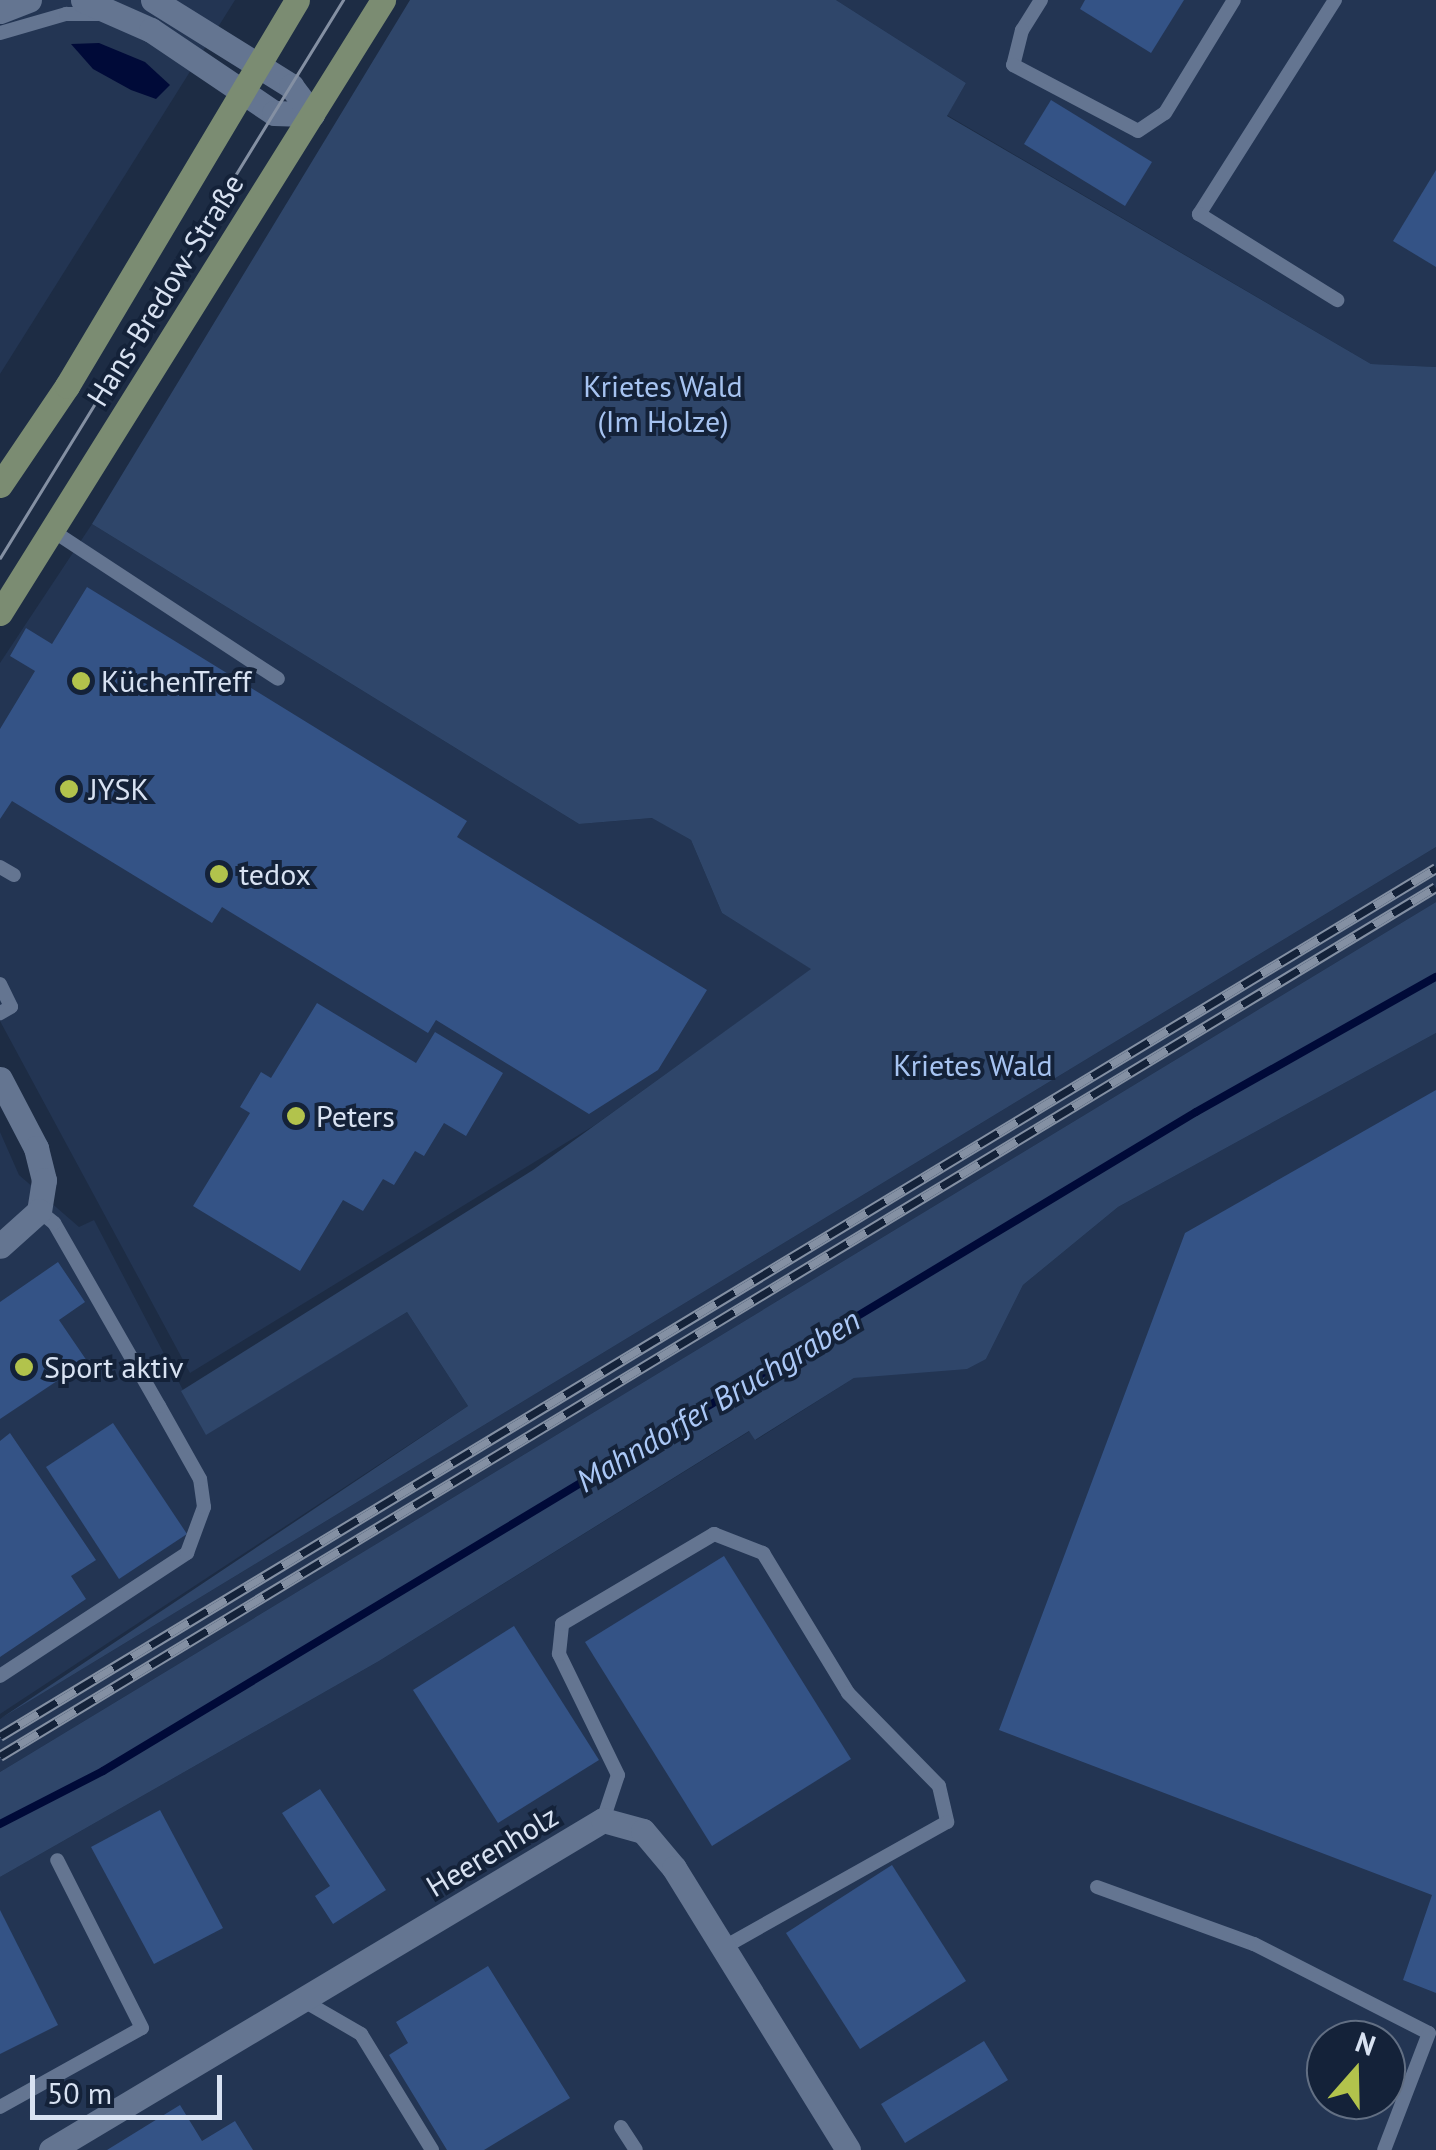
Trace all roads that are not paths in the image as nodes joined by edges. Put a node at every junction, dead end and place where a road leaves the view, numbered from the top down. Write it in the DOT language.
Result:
graph roads {
  1 [pos="29,0"];
  2 [pos="83,0"];
  3 [pos="153,0"];
  4 [pos="297,0"];
  5 [pos="383,0"];
  6 [pos="1041,0"];
  7 [pos="1234,0"];
  8 [pos="1335,0"];
  9 [pos="0,11"];
  10 [pos="120,14"];
  11 [pos="0,33"];
  12 [pos="259,66"];
  13 [pos="244,94"];
  14 [pos="312,114"];
  15 [pos="1337,300"];
  16 [pos="0,484"];
  17 [pos="53,531"];
  18 [pos="0,613"];
  19 [pos="278,679"];
  20 [pos="0,984"];
  21 [pos="0,1012"];
  22 [pos="0,1080"];
  23 [pos="38,1211"];
  24 [pos="0,1246"];
  25 [pos="0,1676"];
  26 [pos="604,1820"];
  27 [pos="57,1860"];
  28 [pos="1097,1886"];
  29 [pos="724,1947"];
  30 [pos="304,2001"];
  31 [pos="0,2106"];
  32 [pos="622,2126"];
  33 [pos="51,2150"];
  34 [pos="432,2150"];
  35 [pos="636,2150"];
  36 [pos="848,2150"];
  37 [pos="1384,2150"];
  1 -- 9 [label="street"];
  2 -- 10 [label="street"];
  3 -- 12 [label="street"];
  4 -- 12 [label="main road, Hans-Bredow-Straße"];
  5 -- 14 [label="main road, Hans-Bredow-Straße"];
  6 -- 7 [label="lane"];
  8 -- 15 [label="lane"];
  10 -- 11 [label="lane"];
  10 -- 13 [label="street"];
  12 -- 13 [label="main road, Hans-Bredow-Straße"];
  12 -- 14 [label="street"];
  13 -- 14 [label="street"];
  13 -- 16 [label="main road, Hans-Bredow-Straße"];
  14 -- 17 [label="main road, Hans-Bredow-Straße"];
  17 -- 18 [label="main road, Hans-Bredow-Straße"];
  17 -- 19 [label="lane"];
  20 -- 21 [label="lane"];
  22 -- 23 [label="street"];
  23 -- 24 [label="street"];
  23 -- 25 [label="lane"];
  26 -- 29 [label="street, Heerenholz"];
  26 -- 29 [label="lane"];
  26 -- 30 [label="street, Heerenholz"];
  27 -- 31 [label="lane"];
  28 -- 37 [label="lane"];
  29 -- 36 [label="street, Heerenholz"];
  30 -- 33 [label="street, Heerenholz"];
  30 -- 34 [label="lane"];
  32 -- 35 [label="lane"];
}
